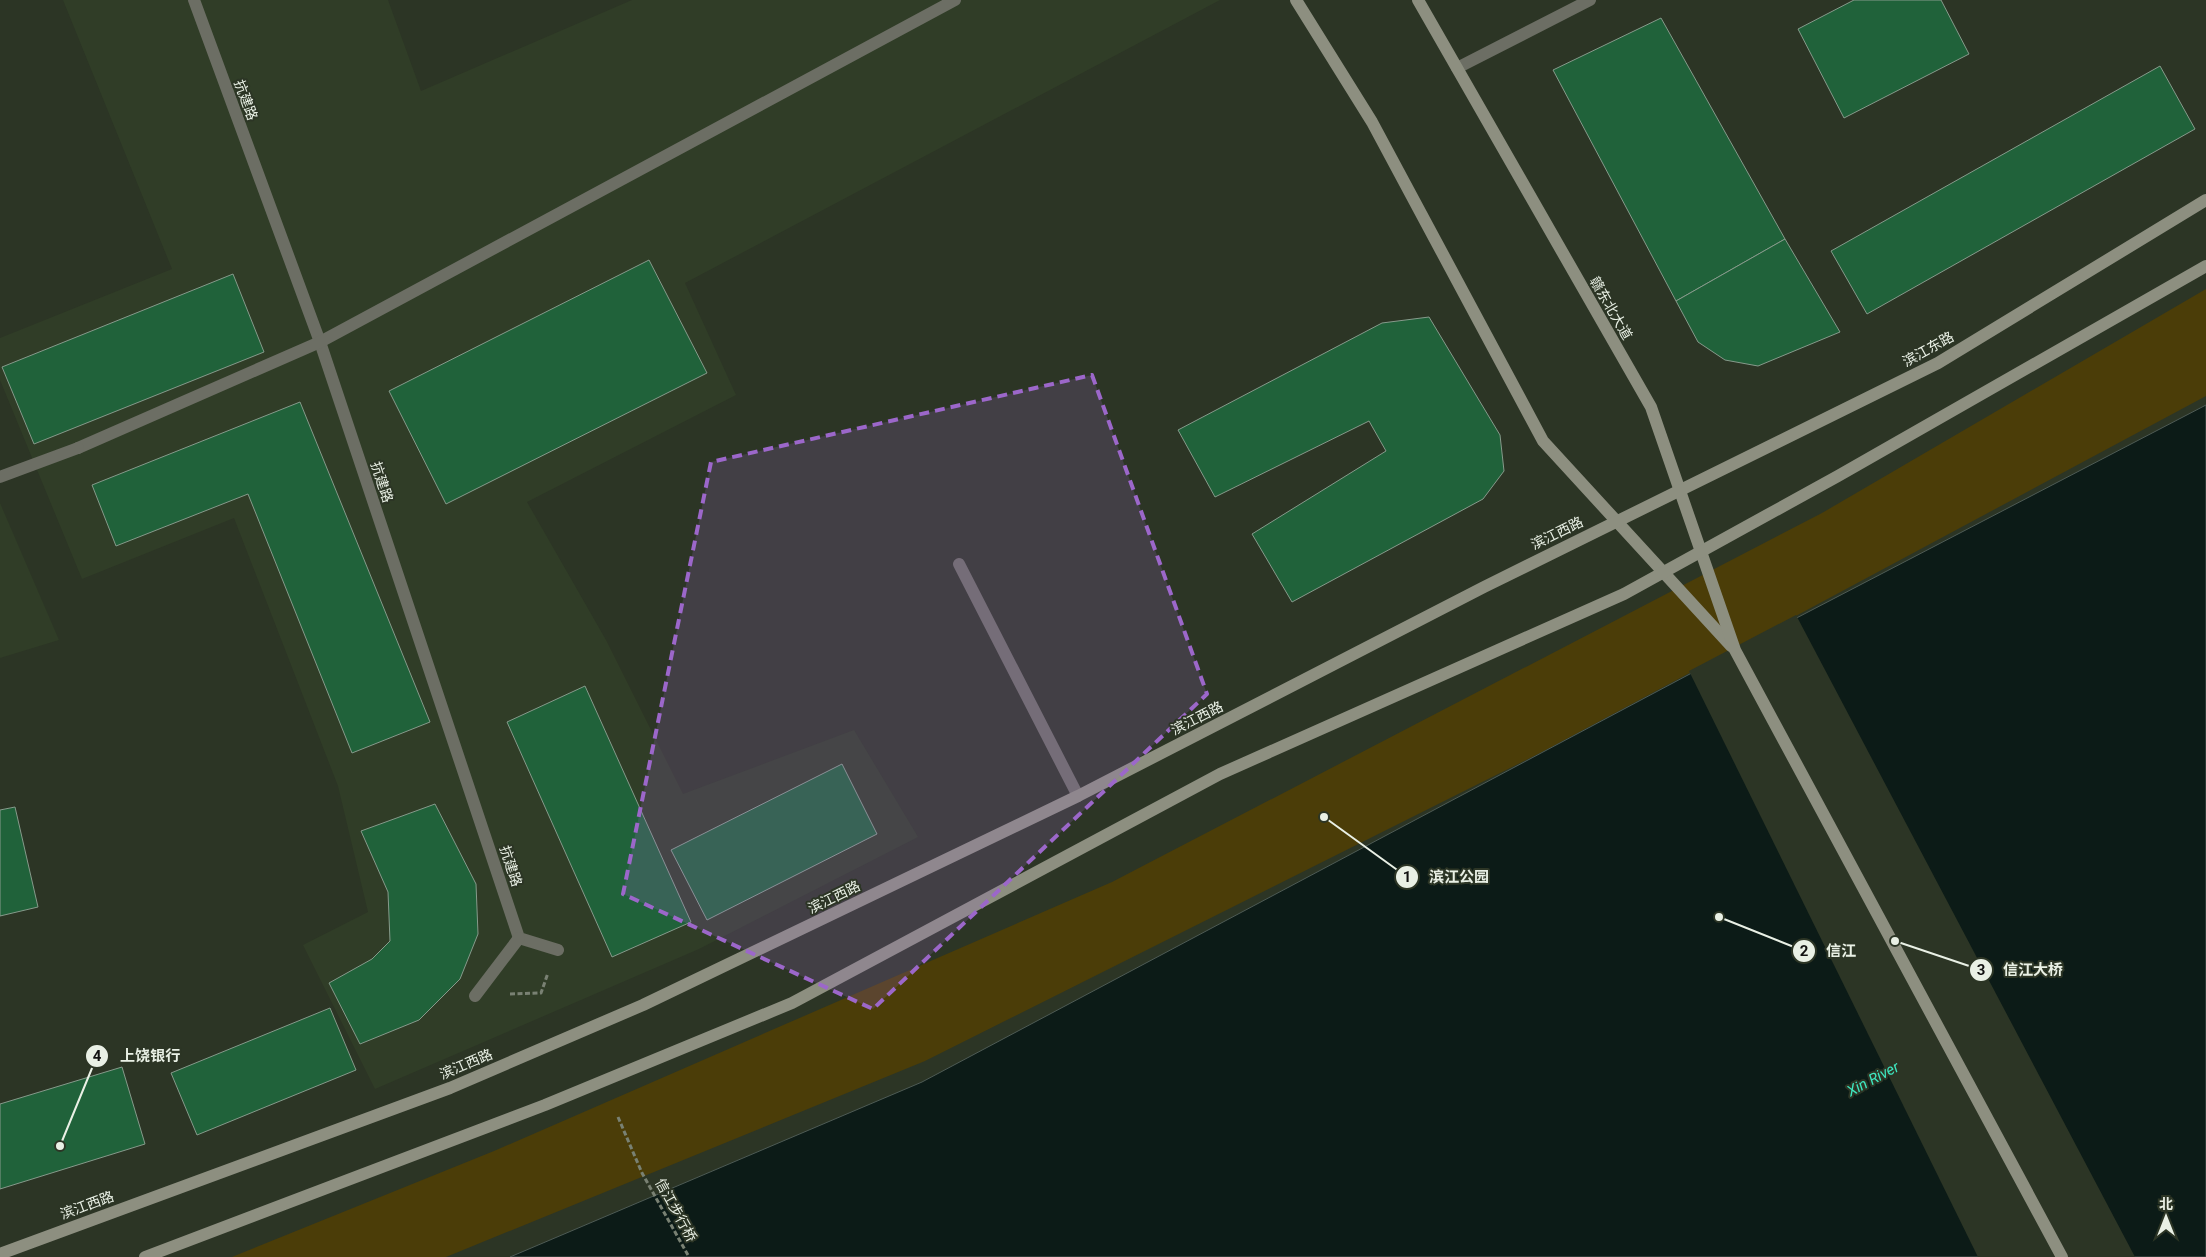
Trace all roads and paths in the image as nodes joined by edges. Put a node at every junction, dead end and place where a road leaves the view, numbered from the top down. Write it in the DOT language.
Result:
graph roads {
  1 [pos="194,0"];
  2 [pos="955,0"];
  3 [pos="1296,0"];
  4 [pos="1418,0"];
  5 [pos="1590,0"];
  6 [pos="1456,68"];
  7 [pos="2206,200"];
  8 [pos="2206,266"];
  9 [pos="320,342"];
  10 [pos="0,477"];
  11 [pos="1679,490"];
  12 [pos="1652,503"];
  13 [pos="1616,521"];
  14 [pos="1700,552"];
  15 [pos="960,564"];
  16 [pos="1664,572"];
  17 [pos="1734,650"];
  18 [pos="1078,796"];
  19 [pos="519,938"];
  20 [pos="558,950"];
  21 [pos="475,996"];
  22 [pos="618,1117"];
  23 [pos="0,1254"];
  24 [pos="145,1257"];
  25 [pos="689,1257"];
  26 [pos="2062,1257"];
  1 -- 9 [label="street, 抗建路"];
  2 -- 9 [label="street"];
  3 -- 13 [label="main road"];
  4 -- 6 [label="main road, 赣东北大道"];
  5 -- 6 [label="street"];
  6 -- 11 [label="main road, 赣东北大道"];
  7 -- 11 [label="main road, 滨江东路"];
  8 -- 14 [label="main road"];
  9 -- 10 [label="street"];
  9 -- 19 [label="street, 抗建路"];
  11 -- 12 [label="main road, 滨江东路"];
  11 -- 14 [label="main road, 赣东北大道"];
  12 -- 13 [label="main road, 滨江西路"];
  13 -- 16 [label="main road"];
  13 -- 18 [label="main road, 滨江西路"];
  14 -- 16 [label="main road"];
  14 -- 17 [label="main road, 赣东北大道"];
  15 -- 18 [label="street"];
  16 -- 17 [label="main road"];
  16 -- 24 [label="main road"];
  17 -- 26 [label="main road"];
  18 -- 23 [label="main road, 滨江西路"];
  19 -- 20 [label="street"];
  19 -- 21 [label="street"];
  22 -- 25 [label="path, 信江步行桥"];
}
